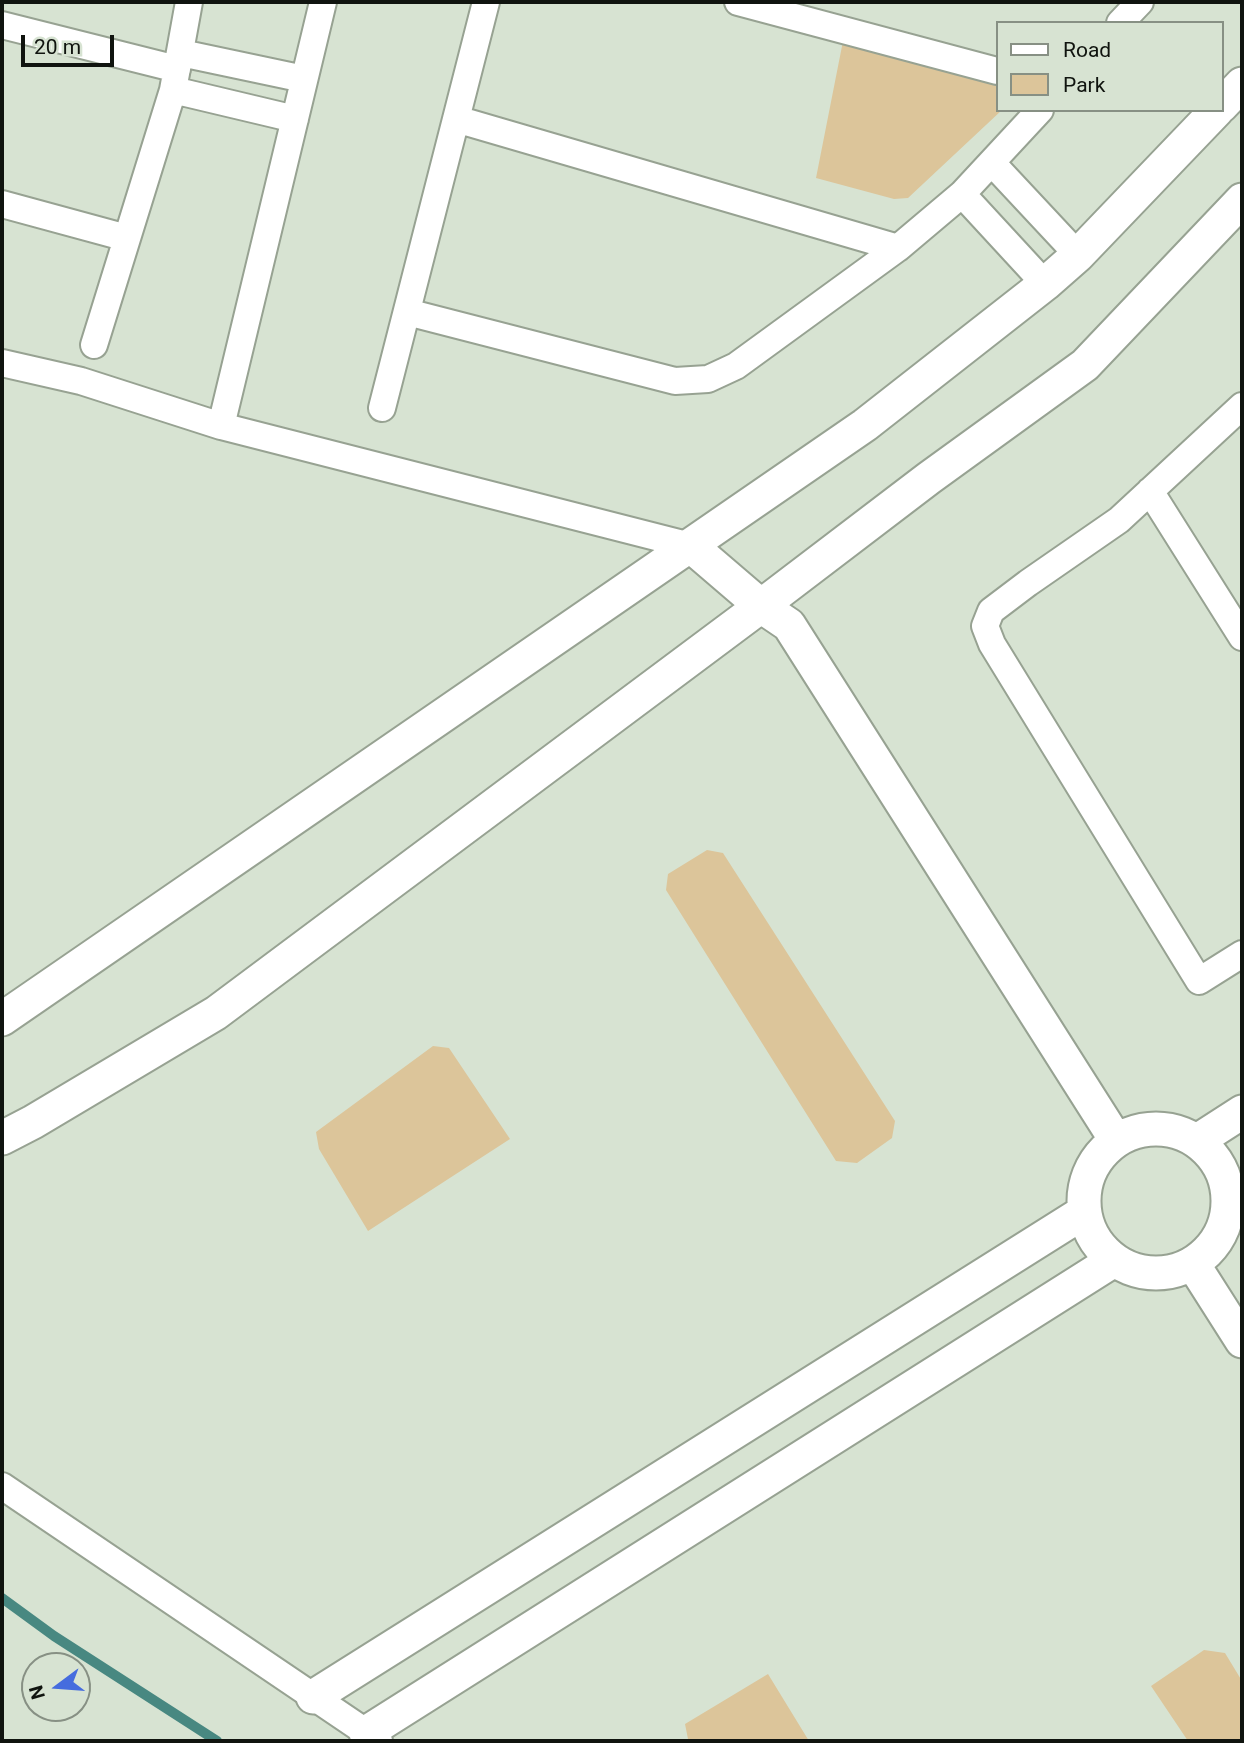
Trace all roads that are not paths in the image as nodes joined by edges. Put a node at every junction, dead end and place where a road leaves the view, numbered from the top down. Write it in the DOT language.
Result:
graph roads {
  1 [pos="189,2"];
  2 [pos="323,2"];
  3 [pos="486,2"];
  4 [pos="738,2"];
  5 [pos="1140,2"];
  6 [pos="1122,21"];
  7 [pos="2,24"];
  8 [pos="177,71"];
  9 [pos="996,71"];
  10 [pos="304,79"];
  11 [pos="1242,85"];
  12 [pos="1223,104"];
  13 [pos="1038,112"];
  14 [pos="1215,112"];
  15 [pos="295,119"];
  16 [pos="456,120"];
  17 [pos="993,164"];
  18 [pos="962,194"];
  19 [pos="1242,200"];
  20 [pos="2,204"];
  21 [pos="127,238"];
  22 [pos="898,248"];
  23 [pos="1078,255"];
  24 [pos="1045,284"];
  25 [pos="407,312"];
  26 [pos="94,345"];
  27 [pos="2,363"];
  28 [pos="1242,406"];
  29 [pos="382,408"];
  30 [pos="221,426"];
  31 [pos="1150,491"];
  32 [pos="691,546"];
  33 [pos="761,606"];
  34 [pos="1242,637"];
  35 [pos="1242,954"];
  36 [pos="2,1019"];
  37 [pos="1242,1112"];
  38 [pos="2,1138"];
  39 [pos="1116,1140"];
  40 [pos="1197,1141"];
  41 [pos="1235,1187"];
  42 [pos="1084,1212"];
  43 [pos="1114,1260"];
  44 [pos="1193,1264"];
  45 [pos="1242,1341"];
  46 [pos="2,1486"];
  47 [pos="313,1697"];
  48 [pos="372,1737"];
  1 -- 8 [label="street"];
  2 -- 10 [label="street"];
  3 -- 16 [label="street"];
  4 -- 9 [label="street"];
  5 -- 6 [label="street"];
  7 -- 8 [label="street"];
  8 -- 10 [label="street"];
  8 -- 15 [label="street"];
  8 -- 21 [label="street"];
  10 -- 15 [label="street"];
  11 -- 12 [label="street"];
  13 -- 17 [label="street"];
  14 -- 23 [label="street"];
  15 -- 30 [label="street"];
  16 -- 22 [label="street"];
  16 -- 25 [label="street"];
  17 -- 18 [label="street"];
  17 -- 23 [label="street"];
  18 -- 22 [label="street"];
  18 -- 24 [label="street"];
  19 -- 33 [label="street"];
  20 -- 21 [label="street"];
  21 -- 26 [label="street"];
  22 -- 25 [label="street"];
  23 -- 24 [label="street"];
  24 -- 32 [label="street"];
  25 -- 29 [label="street"];
  27 -- 30 [label="street"];
  28 -- 31 [label="street"];
  30 -- 32 [label="street"];
  31 -- 34 [label="street"];
  31 -- 35 [label="street"];
  32 -- 33 [label="street"];
  32 -- 36 [label="street"];
  33 -- 38 [label="street"];
  33 -- 39 [label="street"];
  37 -- 40 [label="street"];
  39 -- 40 [label="street"];
  39 -- 42 [label="street"];
  40 -- 41 [label="street"];
  41 -- 44 [label="street"];
  42 -- 43 [label="street"];
  42 -- 47 [label="street"];
  43 -- 44 [label="street"];
  43 -- 48 [label="street"];
  44 -- 45 [label="street"];
  46 -- 47 [label="street"];
  47 -- 48 [label="street"];
}
